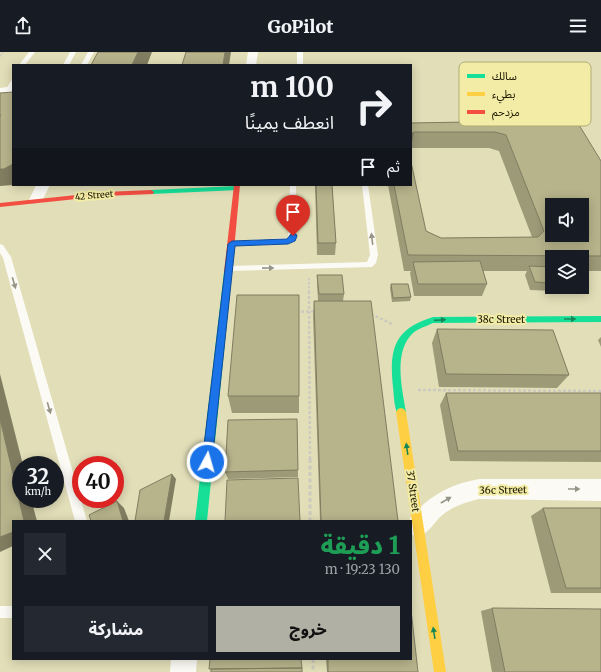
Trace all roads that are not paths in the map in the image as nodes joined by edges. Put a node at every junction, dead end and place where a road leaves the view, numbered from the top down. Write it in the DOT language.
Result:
graph roads {
  1 [pos="32,52"];
  2 [pos="73,52"];
  3 [pos="90,52"];
  4 [pos="253,52"];
  5 [pos="300,52"];
  6 [pos="23,64"];
  7 [pos="67,64"];
  8 [pos="84,64"];
  9 [pos="251,64"];
  10 [pos="300,64"];
  11 [pos="43,186"];
  12 [pos="293,186"];
  13 [pos="365,186"];
  14 [pos="237,187"];
  15 [pos="36,200"];
  16 [pos="0,205"];
  17 [pos="232,244"];
  18 [pos="0,247"];
  19 [pos="229,269"];
  20 [pos="601,319"];
  21 [pos="405,334"];
  22 [pos="601,490"];
  23 [pos="81,520"];
  24 [pos="200,520"];
  25 [pos="418,526"];
  26 [pos="0,612"];
  27 [pos="12,612"];
  28 [pos="184,660"];
  29 [pos="183,672"];
  30 [pos="440,672"];
  1 -- 6 [label="lane"];
  2 -- 7 [label="lane"];
  3 -- 8 [label="lane"];
  4 -- 9 [label="street"];
  5 -- 10 [label="lane"];
  11 -- 15 [label="street"];
  12 -- 17 [label="lane"];
  19 -- 13 [label="lane, one-way"];
  14 -- 15 [label="street, 42 Street"];
  14 -- 17 [label="street"];
  15 -- 16 [label="street, 42 Street"];
  17 -- 19 [label="street"];
  18 -- 23 [label="lane, one-way"];
  19 -- 24 [label="street"];
  21 -- 20 [label="street, 38c Street, one-way"];
  25 -- 21 [label="street, 37 Street, one-way"];
  25 -- 22 [label="street, 36c Street, one-way"];
  30 -- 25 [label="street, 37 Street, one-way"];
  26 -- 27 [label="lane"];
  28 -- 29 [label="street"];
}
